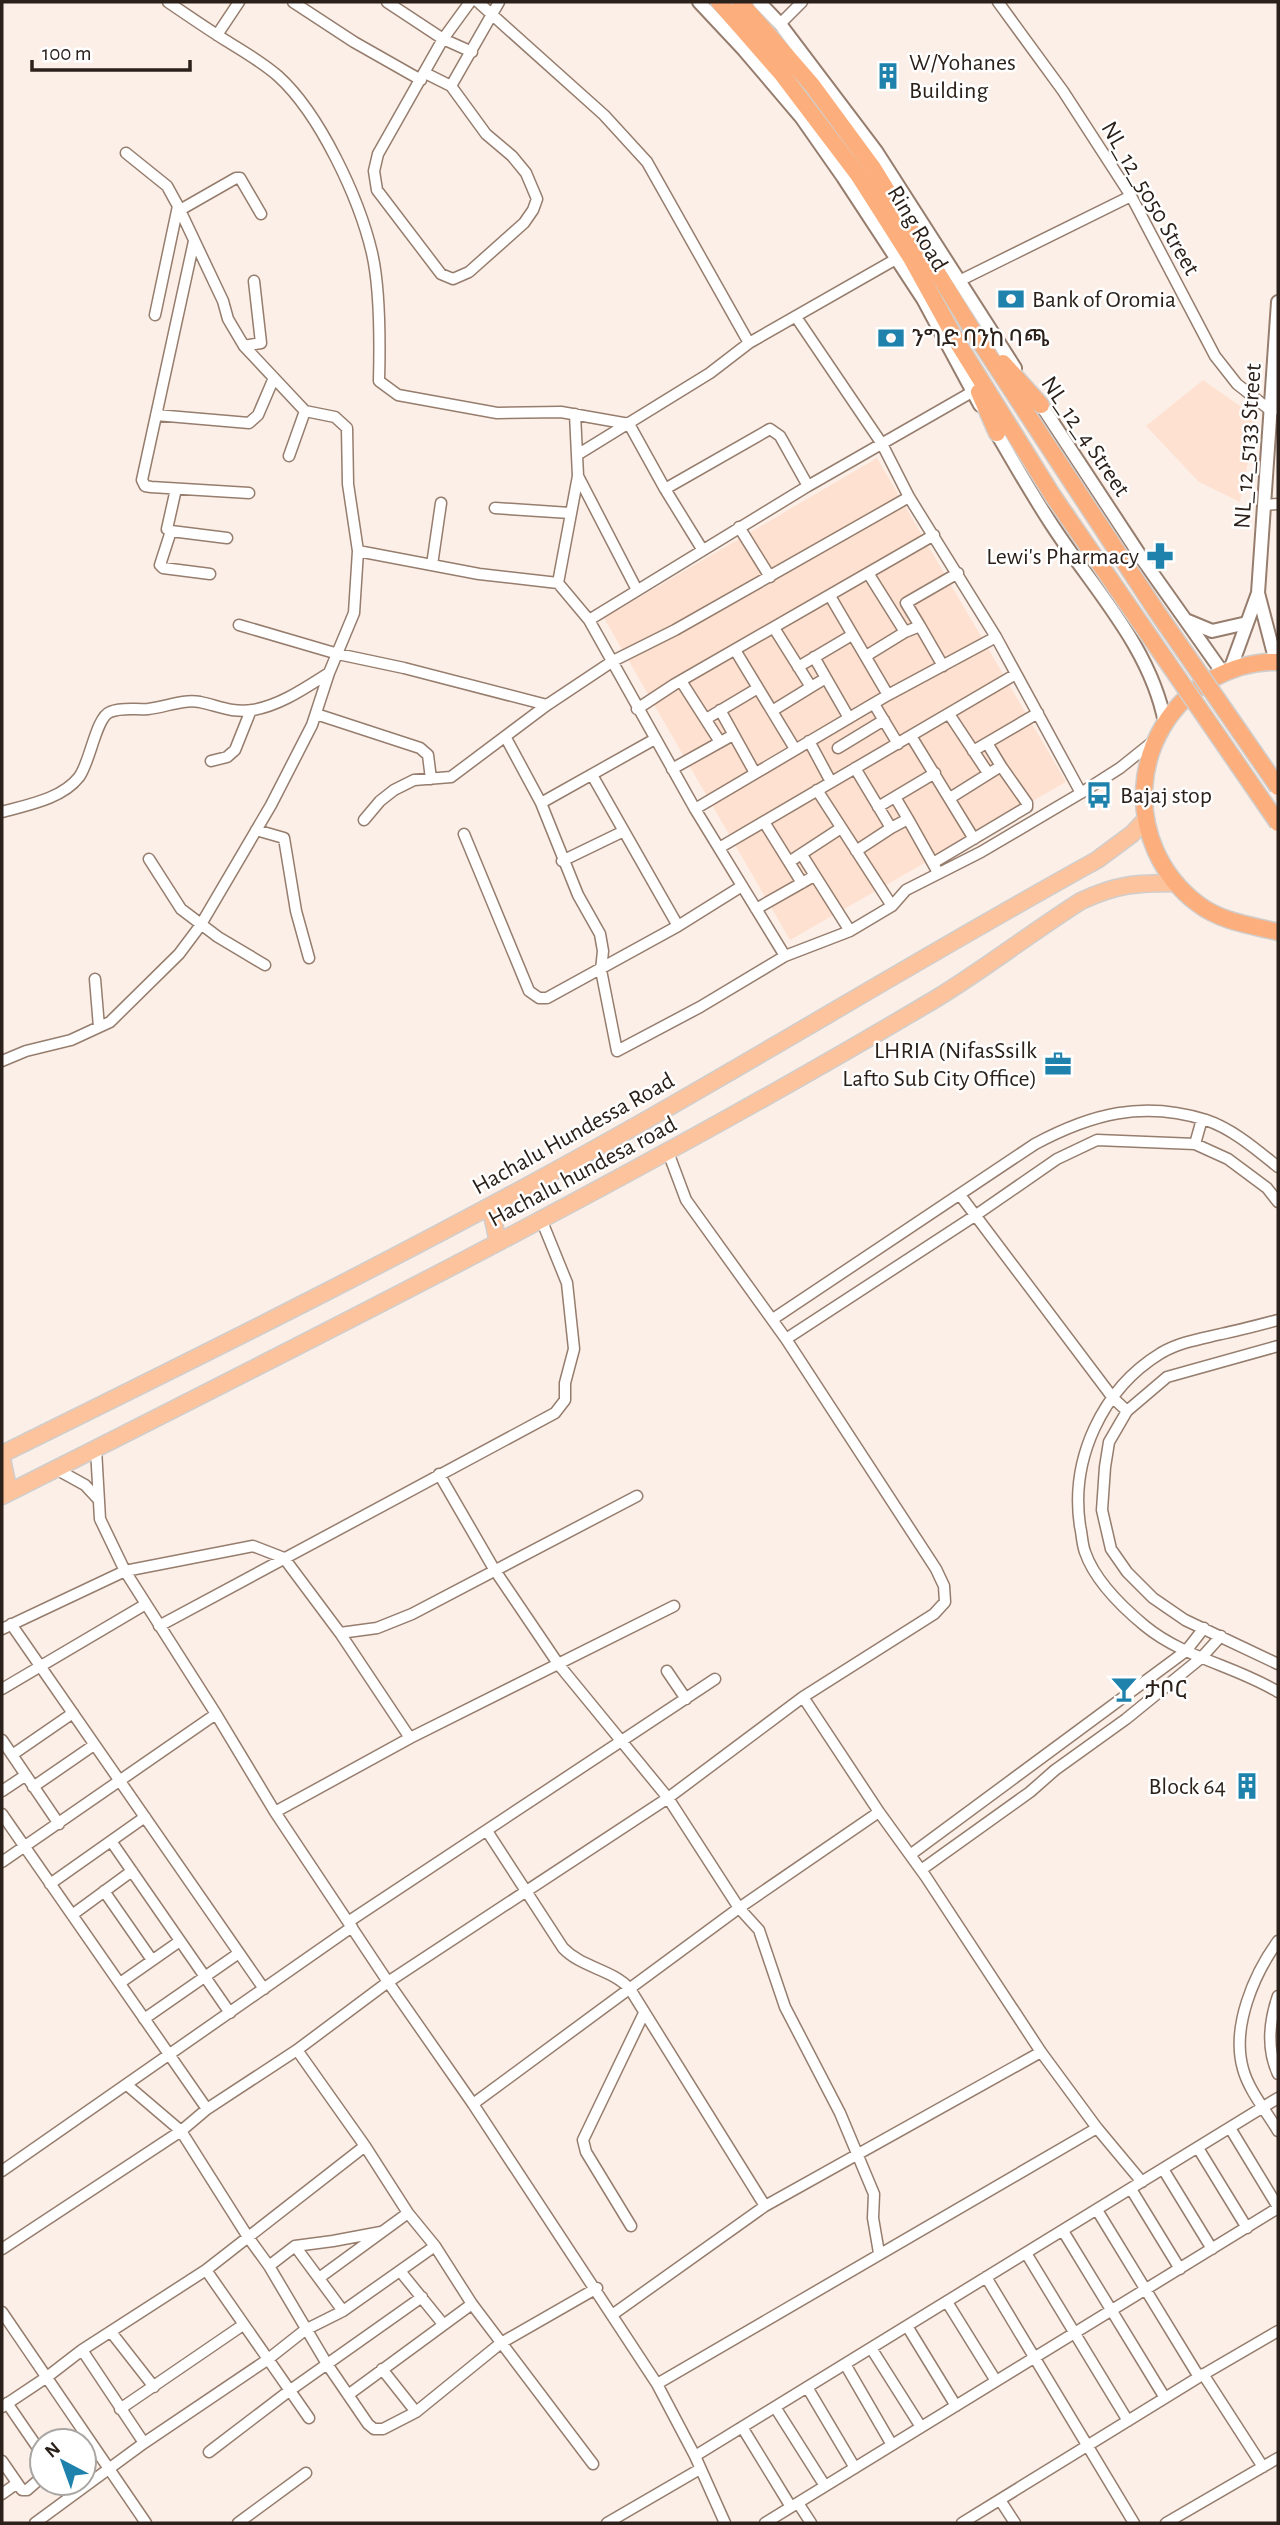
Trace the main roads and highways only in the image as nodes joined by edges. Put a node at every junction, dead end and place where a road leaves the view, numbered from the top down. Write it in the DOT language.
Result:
graph roads {
  1 [pos="719,2"];
  2 [pos="740,2"];
  3 [pos="973,331"];
  4 [pos="959,345"];
  5 [pos="1041,405"];
  6 [pos="996,433"];
  7 [pos="1277,662"];
  8 [pos="1278,788"];
  9 [pos="1146,820"];
  10 [pos="1278,823"];
  11 [pos="1175,883"];
  12 [pos="1273,929"];
  13 [pos="490,1206"];
  14 [pos="498,1242"];
  15 [pos="2,1454"];
  16 [pos="2,1459"];
  17 [pos="6,1494"];
  1 -- 4 [label="highway, Ring Road"];
  2 -- 3 [label="highway, Ring Road"];
  3 -- 5 [label="highway"];
  3 -- 8 [label="highway, Ring Road, bridge"];
  4 -- 6 [label="highway"];
  4 -- 10 [label="highway, Ring Road, bridge"];
  7 -- 9 [label="highway"];
  9 -- 11 [label="highway"];
  9 -- 13 [label="main road, Hachalu Hundessa Road"];
  11 -- 12 [label="highway"];
  11 -- 14 [label="main road, Hachalu hundesa road"];
  13 -- 14 [label="main road"];
  13 -- 15 [label="main road, Hachalu Hundessa Road"];
  14 -- 17 [label="main road, Hachalu hundesa road"];
  16 -- 17 [label="main road"];
}
